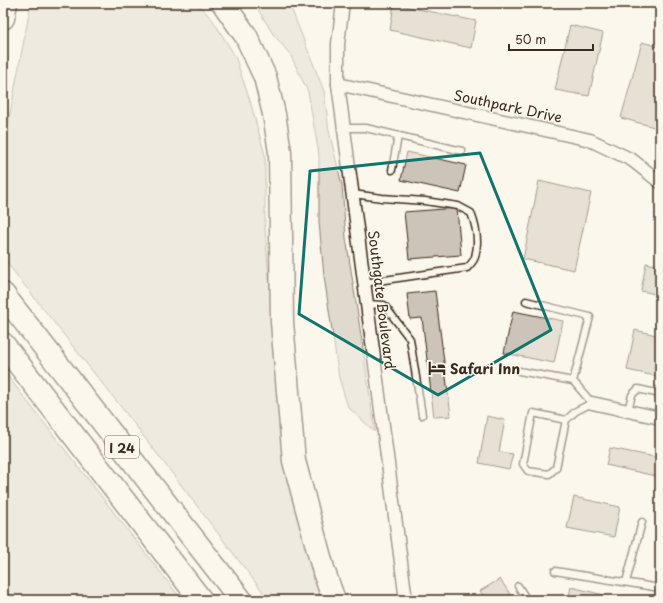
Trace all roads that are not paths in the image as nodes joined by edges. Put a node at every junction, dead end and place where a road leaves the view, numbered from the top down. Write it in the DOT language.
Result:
graph roads {
  1 [pos="6,3"];
  2 [pos="223,3"];
  3 [pos="343,3"];
  4 [pos="3,18"];
  5 [pos="338,84"];
  6 [pos="344,128"];
  7 [pos="398,136"];
  8 [pos="462,151"];
  9 [pos="392,170"];
  10 [pos="660,182"];
  11 [pos="353,194"];
  12 [pos="364,283"];
  13 [pos="3,294"];
  14 [pos="526,300"];
  15 [pos="367,304"];
  16 [pos="3,344"];
  17 [pos="519,371"];
  18 [pos="572,381"];
  19 [pos="660,394"];
  20 [pos="592,402"];
  21 [pos="628,410"];
  22 [pos="422,415"];
  23 [pos="660,418"];
  24 [pos="566,420"];
  25 [pos="642,522"];
  26 [pos="555,571"];
  27 [pos="626,582"];
  28 [pos="518,586"];
  29 [pos="660,588"];
  30 [pos="201,600"];
  31 [pos="241,600"];
  32 [pos="334,600"];
  33 [pos="406,600"];
  34 [pos="527,600"];
  1 -- 4 [label="highway"];
  2 -- 32 [label="highway"];
  3 -- 5 [label="street, Southgate Boulevard"];
  5 -- 6 [label="street, Southgate Boulevard"];
  5 -- 10 [label="street, Southpark Drive"];
  6 -- 7 [label="lane"];
  6 -- 11 [label="street, Southgate Boulevard"];
  7 -- 8 [label="lane"];
  7 -- 9 [label="lane"];
  11 -- 12 [label="street, Southgate Boulevard"];
  11 -- 12 [label="lane"];
  12 -- 15 [label="street, Southgate Boulevard"];
  13 -- 31 [label="highway, I 24"];
  14 -- 18 [label="lane"];
  15 -- 22 [label="lane"];
  15 -- 33 [label="street, Southgate Boulevard"];
  16 -- 30 [label="highway, I 24"];
  17 -- 18 [label="lane"];
  18 -- 20 [label="lane"];
  19 -- 21 [label="lane"];
  20 -- 21 [label="street"];
  20 -- 24 [label="lane"];
  21 -- 23 [label="street"];
  24 -- 24 [label="lane"];
  25 -- 27 [label="lane"];
  26 -- 27 [label="lane"];
  27 -- 29 [label="lane"];
  28 -- 34 [label="lane"];
}
